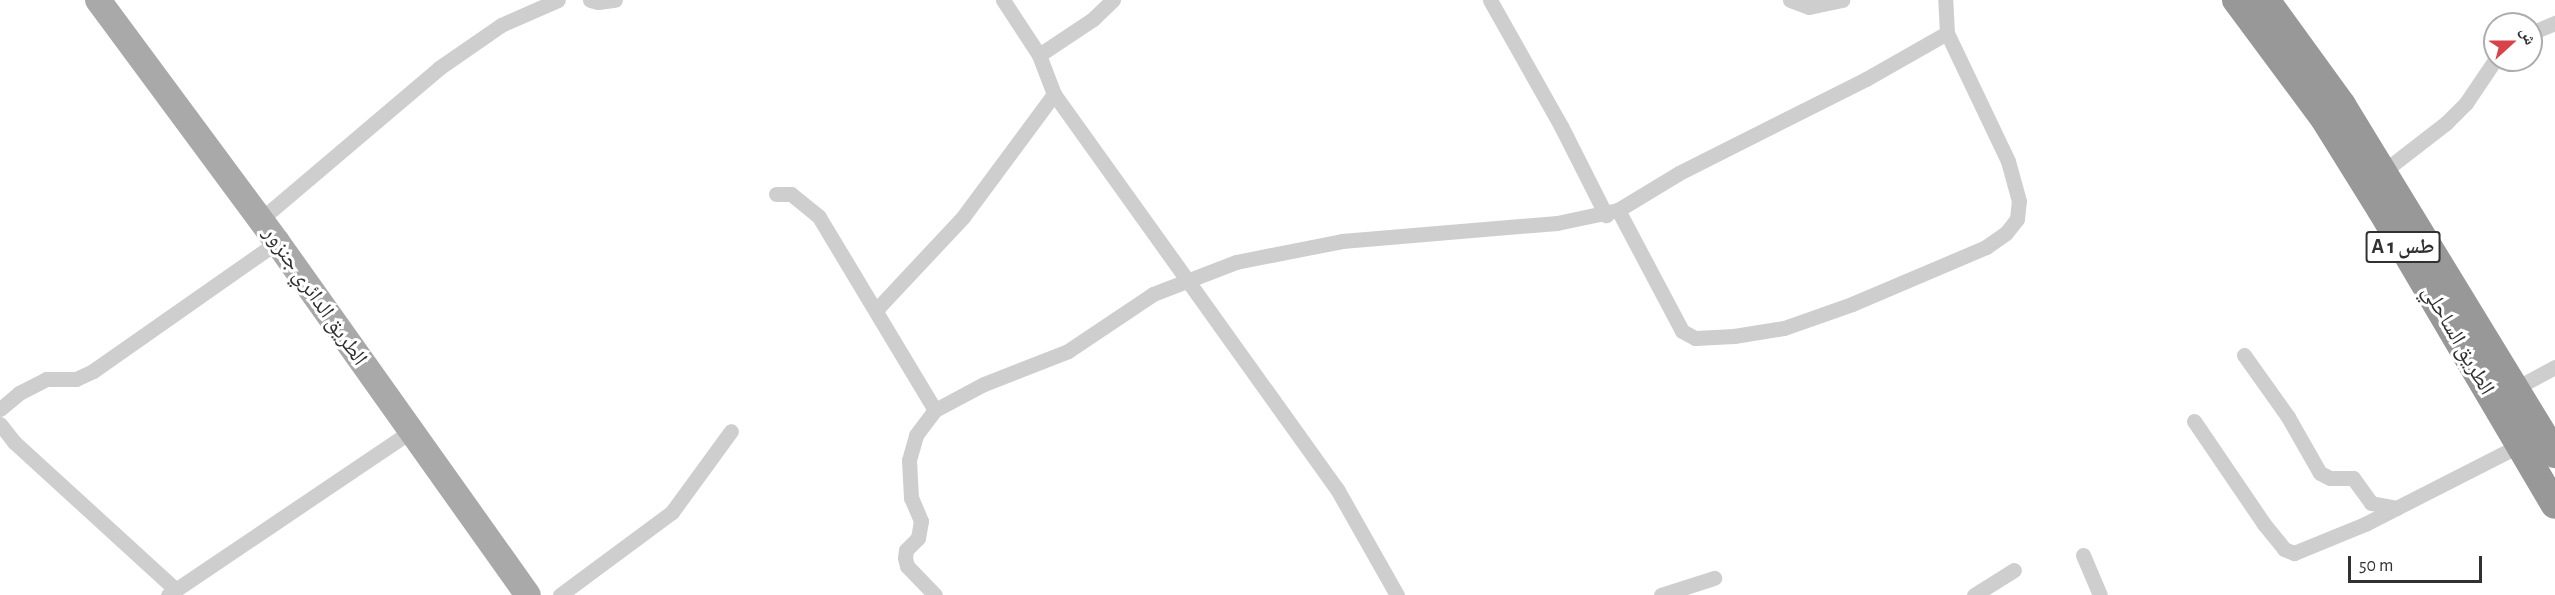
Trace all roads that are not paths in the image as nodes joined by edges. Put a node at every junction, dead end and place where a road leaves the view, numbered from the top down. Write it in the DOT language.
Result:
graph roads {
  1 [pos="98,0"];
  2 [pos="558,0"];
  3 [pos="590,0"];
  4 [pos="615,0"];
  5 [pos="1003,0"];
  6 [pos="1113,0"];
  7 [pos="1490,0"];
  8 [pos="1790,0"];
  9 [pos="1842,0"];
  10 [pos="1945,0"];
  11 [pos="2236,0"];
  12 [pos="2266,0"];
  13 [pos="1947,33"];
  14 [pos="1039,55"];
  15 [pos="2487,72"];
  16 [pos="1054,94"];
  17 [pos="2384,171"];
  18 [pos="776,194"];
  19 [pos="1612,212"];
  20 [pos="260,220"];
  21 [pos="277,242"];
  22 [pos="1189,279"];
  23 [pos="876,310"];
  24 [pos="2244,354"];
  25 [pos="2555,367"];
  26 [pos="2516,388"];
  27 [pos="0,409"];
  28 [pos="935,410"];
  29 [pos="2194,421"];
  30 [pos="0,424"];
  31 [pos="731,431"];
  32 [pos="410,432"];
  33 [pos="2543,440"];
  34 [pos="2555,505"];
  35 [pos="2397,508"];
  36 [pos="2083,555"];
  37 [pos="2014,570"];
  38 [pos="1714,578"];
  39 [pos="172,592"];
  40 [pos="528,595"];
  41 [pos="560,595"];
  42 [pos="935,595"];
  43 [pos="1397,595"];
  44 [pos="1661,595"];
  45 [pos="1974,595"];
  46 [pos="2100,595"];
  1 -- 20 [label="main road, الطريق الدائري جنزور"];
  2 -- 20 [label="street"];
  3 -- 4 [label="street"];
  5 -- 14 [label="street"];
  6 -- 14 [label="street"];
  7 -- 19 [label="street"];
  8 -- 9 [label="street"];
  10 -- 13 [label="street"];
  11 -- 33 [label="highway, الطريق الساحلي / A 1 طس"];
  12 -- 17 [label="highway, الطريق الساحلي / A 1 طس"];
  13 -- 19 [label="street"];
  13 -- 19 [label="street"];
  14 -- 16 [label="street"];
  15 -- 17 [label="street"];
  16 -- 22 [label="street"];
  16 -- 23 [label="street"];
  17 -- 26 [label="highway, الطريق الساحلي / A 1 طس"];
  18 -- 23 [label="street"];
  19 -- 22 [label="street"];
  20 -- 21 [label="main road, الطريق الدائري جنزور"];
  21 -- 27 [label="street"];
  21 -- 32 [label="main road, الطريق الدائري جنزور"];
  22 -- 28 [label="street"];
  22 -- 43 [label="street"];
  23 -- 28 [label="street"];
  24 -- 35 [label="street"];
  25 -- 26 [label="street"];
  26 -- 33 [label="highway, الطريق الساحلي / A 1 طس"];
  28 -- 42 [label="street"];
  29 -- 35 [label="street"];
  30 -- 39 [label="street"];
  31 -- 41 [label="street"];
  32 -- 39 [label="street"];
  32 -- 40 [label="main road, الطريق الدائري جنزور"];
  33 -- 34 [label="highway, الطريق الساحلي / A 1 طس"];
  33 -- 35 [label="street"];
  36 -- 46 [label="street"];
  37 -- 45 [label="street"];
  38 -- 44 [label="street"];
}
